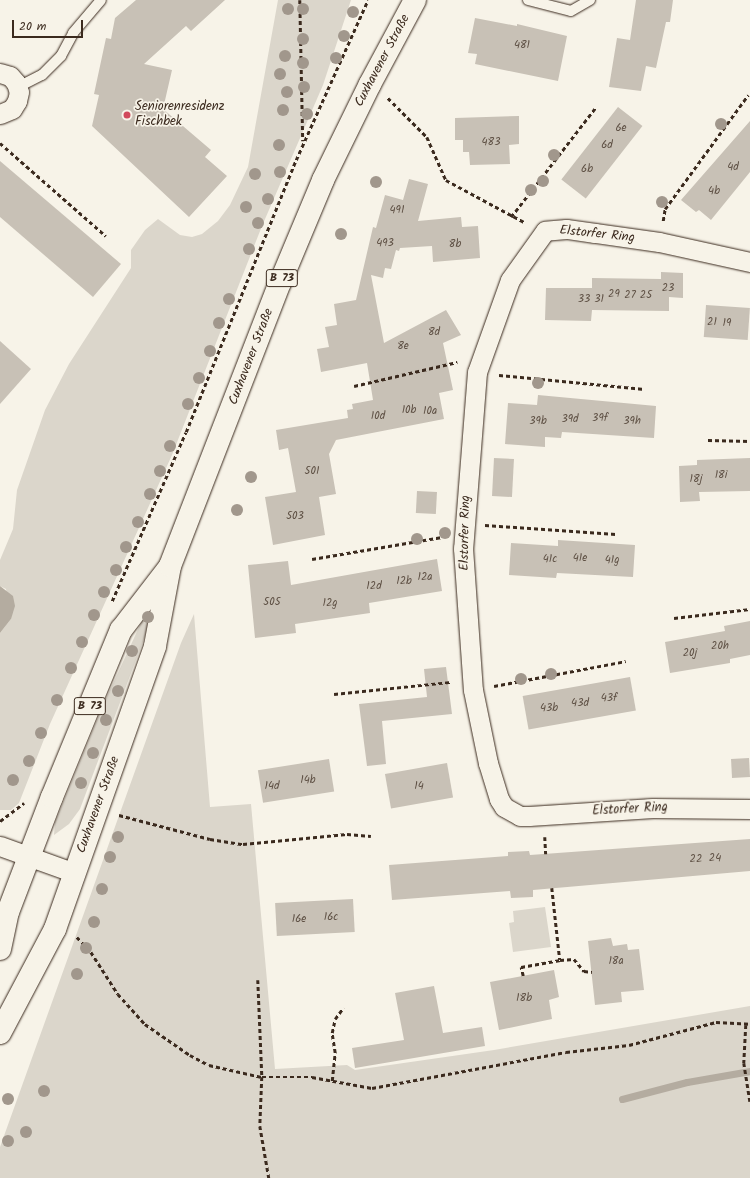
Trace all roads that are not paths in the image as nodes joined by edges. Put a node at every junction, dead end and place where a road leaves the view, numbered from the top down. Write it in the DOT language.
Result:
graph roads {
  1 [pos="101,0"];
  2 [pos="415,0"];
  3 [pos="528,0"];
  4 [pos="590,0"];
  5 [pos="0,73"];
  6 [pos="18,87"];
  7 [pos="0,114"];
  8 [pos="750,262"];
  9 [pos="170,566"];
  10 [pos="750,809"];
  11 [pos="0,846"];
  12 [pos="29,856"];
  13 [pos="75,873"];
  14 [pos="0,949"];
  15 [pos="0,1033"];
  1 -- 6 [label="lane"];
  2 -- 9 [label="main road, Cuxhavener Straße / B 73"];
  3 -- 4 [label="lane"];
  5 -- 6 [label="street"];
  6 -- 7 [label="street"];
  8 -- 10 [label="street, Elstorfer Ring"];
  9 -- 12 [label="main road, Cuxhavener Straße / B 73"];
  9 -- 13 [label="main road, Cuxhavener Straße / B 73"];
  11 -- 12 [label="street"];
  12 -- 13 [label="street"];
  12 -- 14 [label="main road, Cuxhavener Straße / B 73"];
  13 -- 15 [label="main road, Cuxhavener Straße / B 73"];
}
